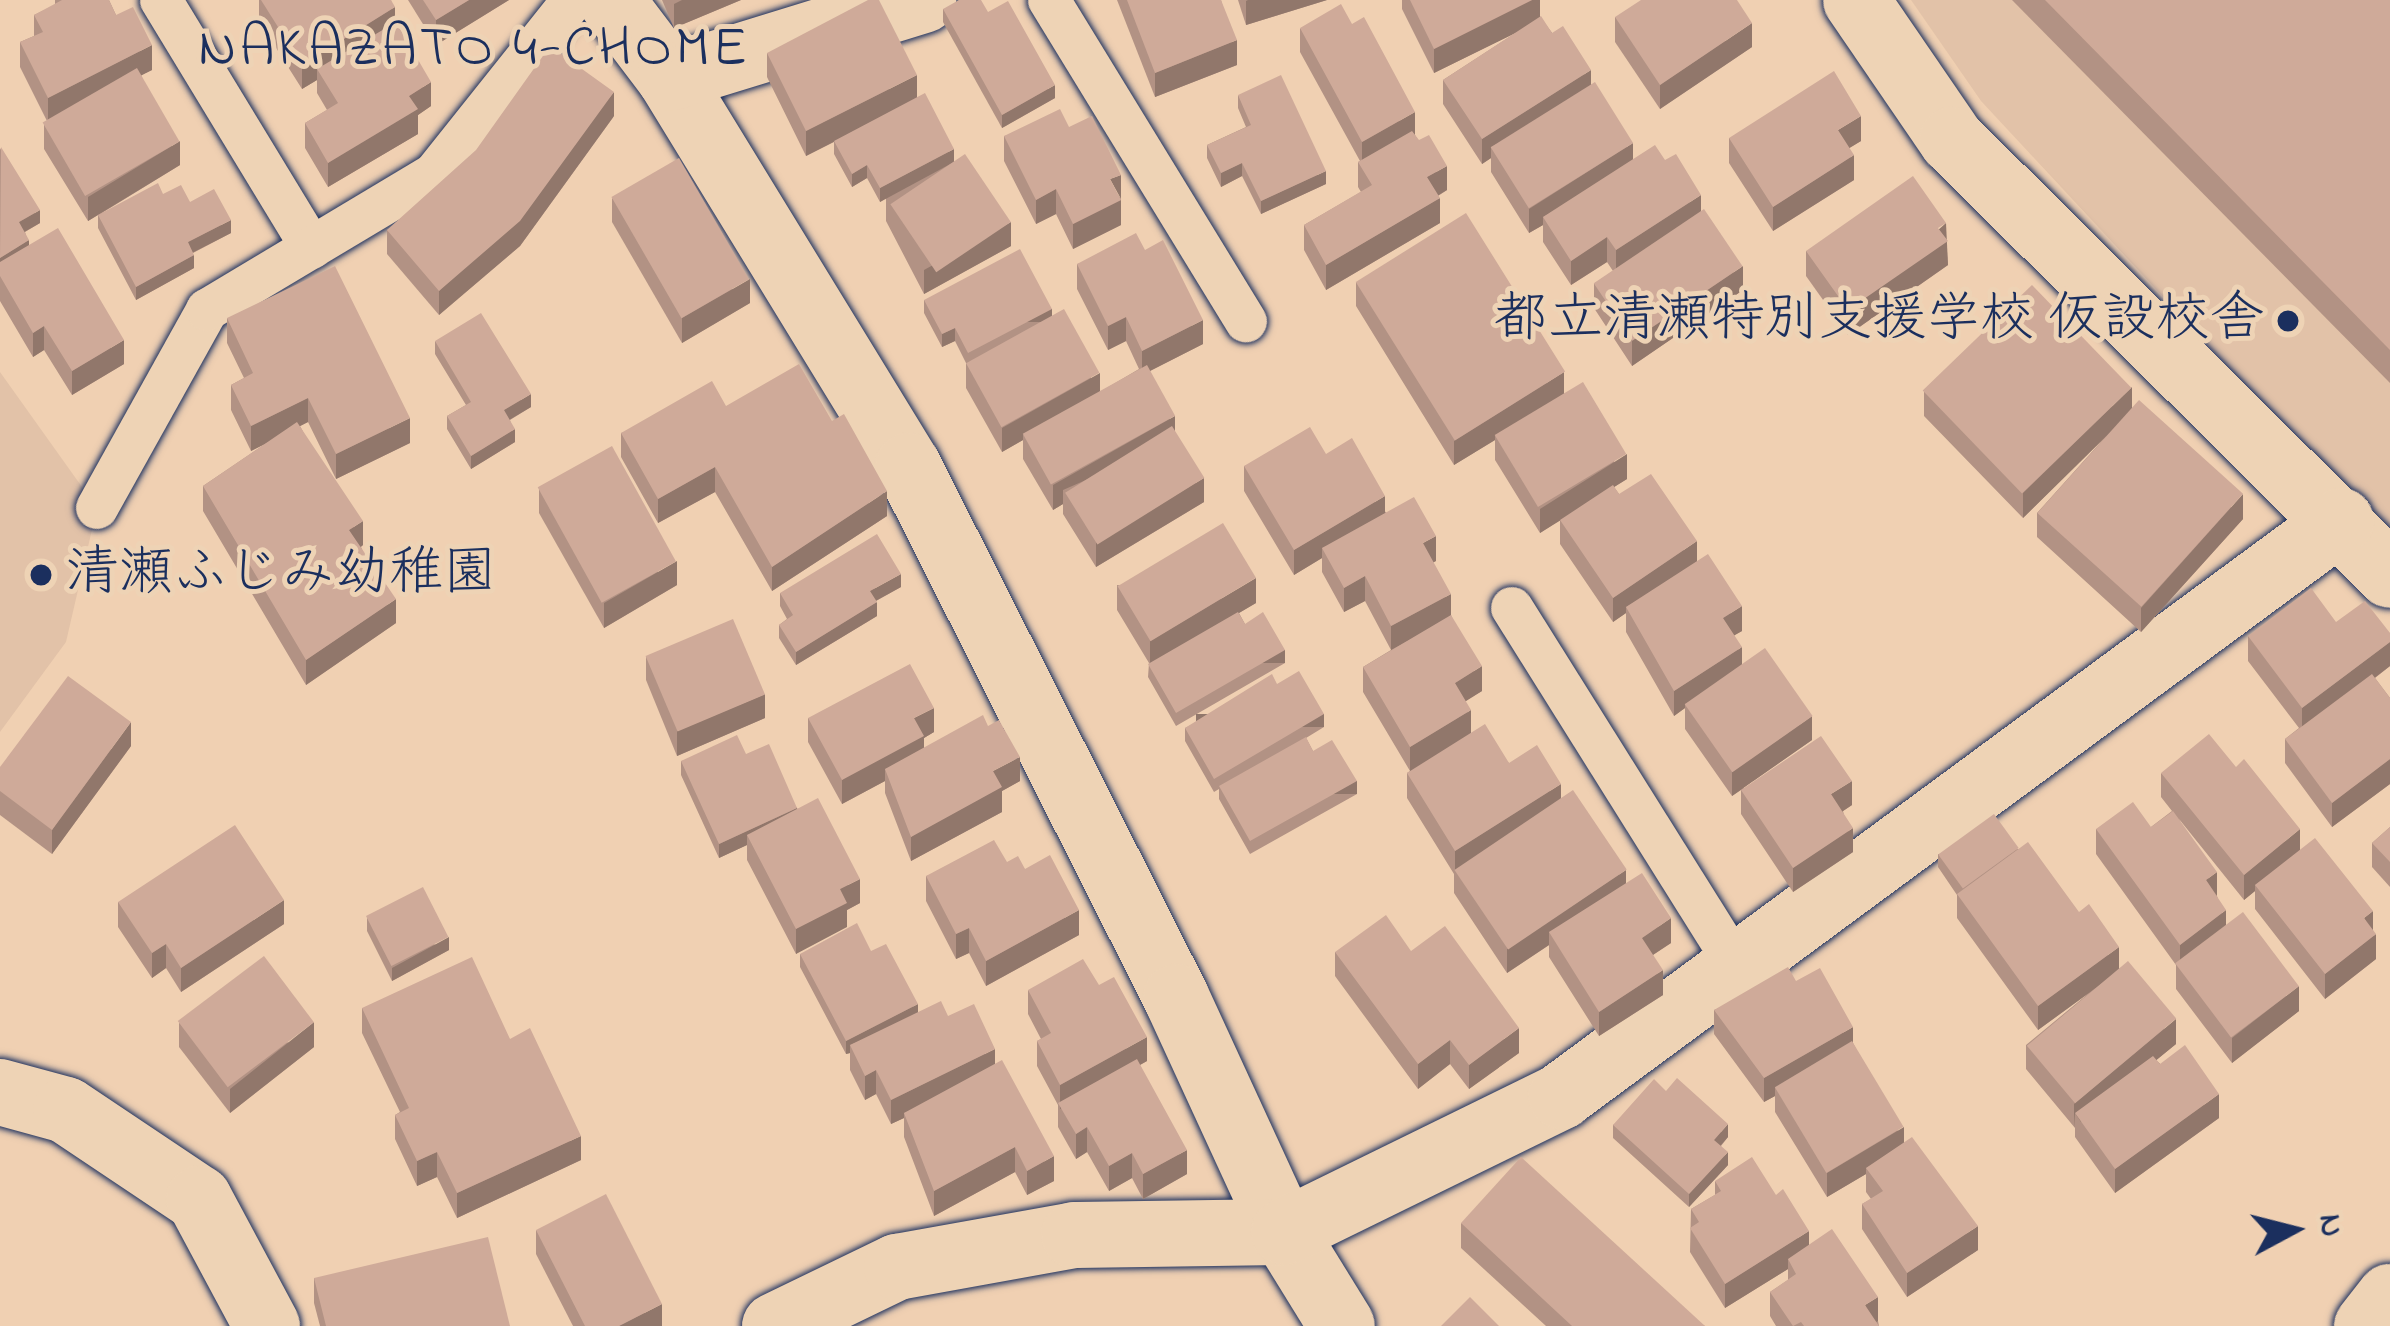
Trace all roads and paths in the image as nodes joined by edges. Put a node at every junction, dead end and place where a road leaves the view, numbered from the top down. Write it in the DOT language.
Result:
graph roads {
  1 [pos="161,0"];
  2 [pos="573,0"];
  3 [pos="611,0"];
  4 [pos="923,0"];
  5 [pos="1049,0"];
  6 [pos="1856,0"];
  7 [pos="670,78"];
  8 [pos="312,248"];
  9 [pos="1246,322"];
  10 [pos="97,508"];
  11 [pos="2341,521"];
  12 [pos="2390,575"];
  13 [pos="1512,608"];
  14 [pos="1736,965"];
  15 [pos="0,1092"];
  16 [pos="1283,1232"];
  17 [pos="2390,1297"];
  18 [pos="267,1326"];
  19 [pos="776,1326"];
  20 [pos="1342,1326"];
  21 [pos="2367,1326"];
  1 -- 8 [label="lane"];
  2 -- 8 [label="lane"];
  3 -- 7 [label="street"];
  4 -- 7 [label="street"];
  5 -- 9 [label="lane"];
  6 -- 11 [label="street"];
  7 -- 16 [label="street"];
  8 -- 10 [label="lane"];
  11 -- 12 [label="street"];
  11 -- 14 [label="street"];
  13 -- 14 [label="lane"];
  14 -- 16 [label="street"];
  15 -- 18 [label="street"];
  16 -- 19 [label="street"];
  16 -- 20 [label="street"];
  17 -- 21 [label="street"];
}
